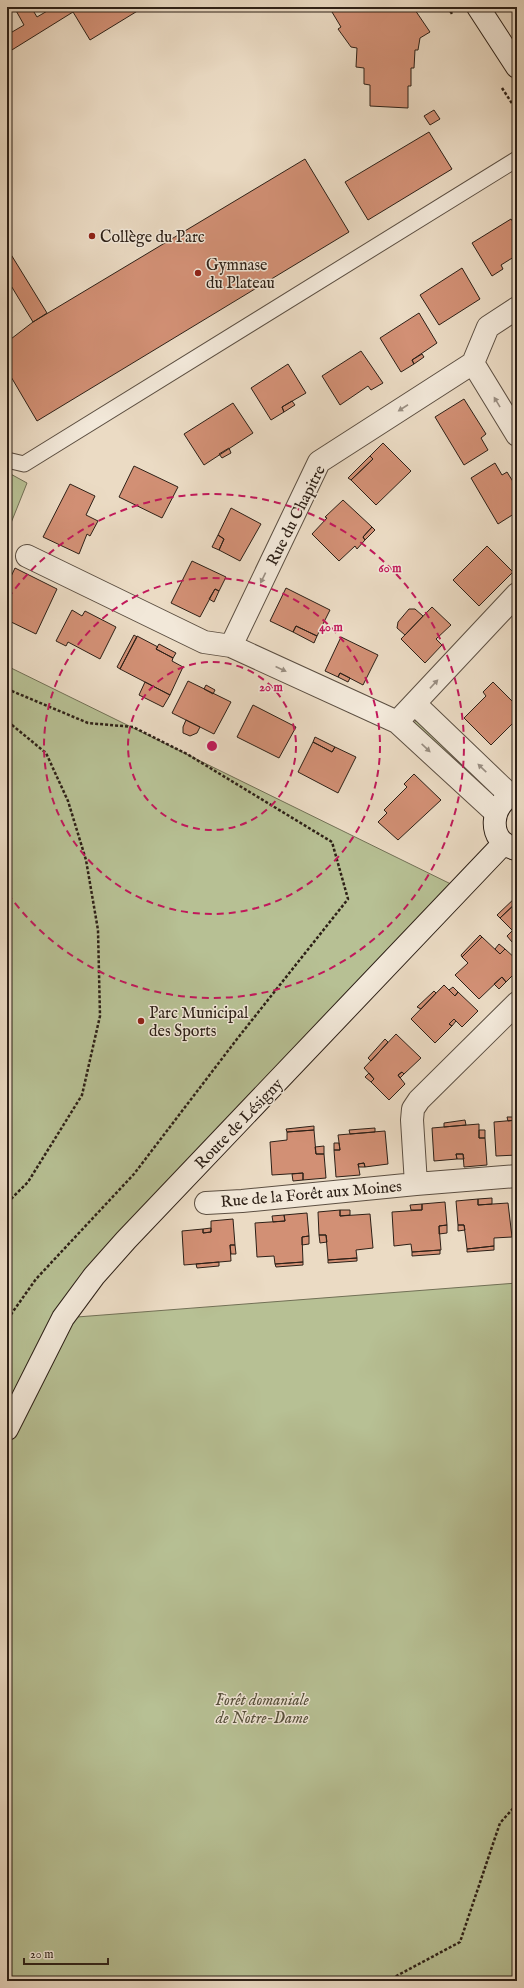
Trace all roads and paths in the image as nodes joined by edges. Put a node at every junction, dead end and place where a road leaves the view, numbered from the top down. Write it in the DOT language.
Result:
graph roads {
  1 [pos="478,7"];
  2 [pos="517,67"];
  3 [pos="517,159"];
  4 [pos="517,308"];
  5 [pos="473,362"];
  6 [pos="517,435"];
  7 [pos="7,460"];
  8 [pos="27,556"];
  9 [pos="517,594"];
  10 [pos="231,646"];
  11 [pos="7,689"];
  12 [pos="415,704"];
  13 [pos="398,722"];
  14 [pos="7,724"];
  15 [pos="513,794"];
  16 [pos="496,813"];
  17 [pos="510,846"];
  18 [pos="517,1003"];
  19 [pos="517,1176"];
  20 [pos="416,1184"];
  21 [pos="7,1203"];
  22 [pos="206,1203"];
  23 [pos="7,1320"];
  24 [pos="7,1429"];
  25 [pos="517,1804"];
  26 [pos="387,1981"];
  1 -- 2 [label="street"];
  3 -- 7 [label="lane"];
  4 -- 5 [label="street"];
  6 -- 5 [label="street, one-way"];
  5 -- 10 [label="street, Rue du Chapitre, one-way"];
  8 -- 10 [label="street"];
  12 -- 9 [label="street, one-way"];
  10 -- 13 [label="street, one-way"];
  11 -- 23 [label="path"];
  12 -- 13 [label="street"];
  15 -- 12 [label="street, one-way"];
  13 -- 16 [label="street, one-way"];
  14 -- 21 [label="path"];
  15 -- 16 [label="street"];
  16 -- 17 [label="street, Route de Lésigny"];
  17 -- 24 [label="street, Route de Lésigny"];
  18 -- 20 [label="street, Rue de la Forêt aux Moines"];
  19 -- 20 [label="street, Rue de la Forêt aux Moines"];
  20 -- 22 [label="street, Rue de la Forêt aux Moines"];
  25 -- 26 [label="path"];
}
